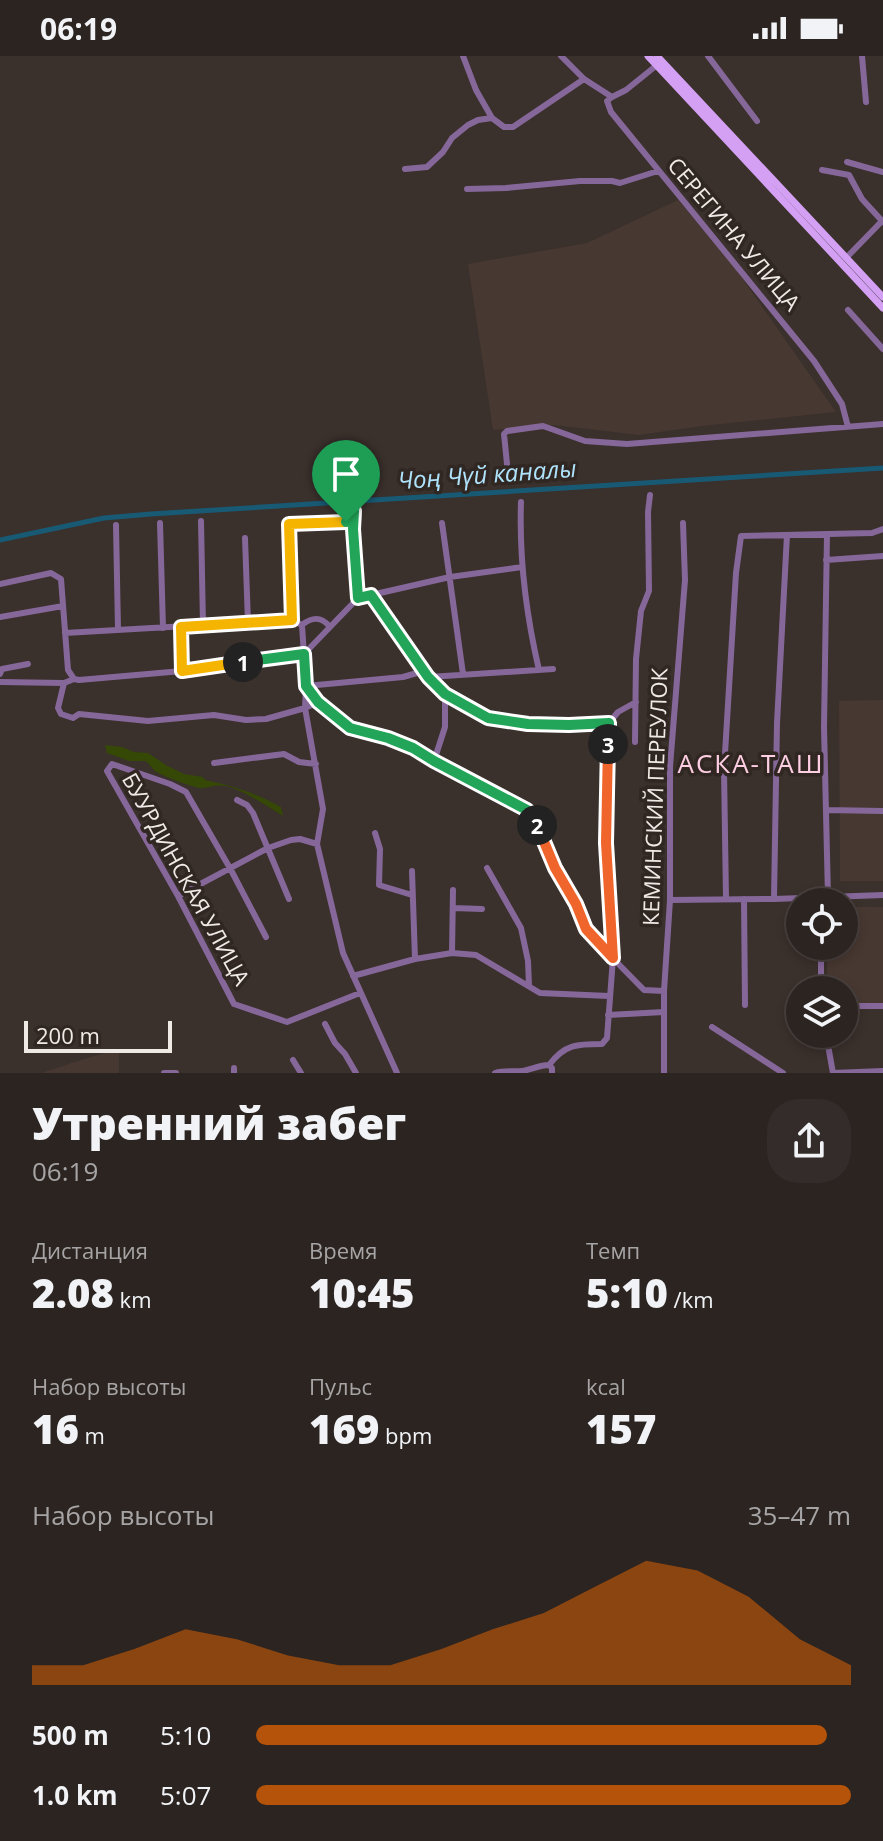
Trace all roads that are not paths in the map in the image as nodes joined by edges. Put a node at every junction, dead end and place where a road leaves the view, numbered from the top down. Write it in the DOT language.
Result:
graph roads {
  1 [pos="463,56"];
  2 [pos="561,56"];
  3 [pos="648,56"];
  4 [pos="657,56"];
  5 [pos="708,56"];
  6 [pos="862,56"];
  7 [pos="657,65"];
  8 [pos="584,79"];
  9 [pos="612,97"];
  10 [pos="866,102"];
  11 [pos="492,118"];
  12 [pos="757,121"];
  13 [pos="847,162"];
  14 [pos="405,169"];
  15 [pos="822,170"];
  16 [pos="658,171"];
  17 [pos="883,172"];
  18 [pos="467,189"];
  19 [pos="882,221"];
  20 [pos="846,258"];
  21 [pos="883,297"];
  22 [pos="883,308"];
  23 [pos="848,310"];
  24 [pos="883,349"];
  25 [pos="883,424"];
  26 [pos="848,427"];
  27 [pos="508,474"];
  28 [pos="650,495"];
  29 [pos="521,502"];
  30 [pos="201,521"];
  31 [pos="160,523"];
  32 [pos="442,523"];
  33 [pos="683,523"];
  34 [pos="116,525"];
  35 [pos="883,529"];
  36 [pos="827,534"];
  37 [pos="787,535"];
  38 [pos="245,538"];
  39 [pos="883,556"];
  40 [pos="826,560"];
  41 [pos="522,567"];
  42 [pos="450,577"];
  43 [pos="0,584"];
  44 [pos="371,595"];
  45 [pos="358,598"];
  46 [pos="63,606"];
  47 [pos="0,617"];
  48 [pos="292,620"];
  49 [pos="248,623"];
  50 [pos="203,625"];
  51 [pos="302,625"];
  52 [pos="181,627"];
  53 [pos="330,627"];
  54 [pos="163,628"];
  55 [pos="118,630"];
  56 [pos="65,633"];
  57 [pos="304,654"];
  58 [pos="28,664"];
  59 [pos="553,669"];
  60 [pos="539,670"];
  61 [pos="182,671"];
  62 [pos="0,674"];
  63 [pos="426,674"];
  64 [pos="463,674"];
  65 [pos="74,679"];
  66 [pos="0,682"];
  67 [pos="64,683"];
  68 [pos="306,686"];
  69 [pos="445,694"];
  70 [pos="318,702"];
  71 [pos="636,702"];
  72 [pos="305,708"];
  73 [pos="609,723"];
  74 [pos="635,742"];
  75 [pos="434,761"];
  76 [pos="214,763"];
  77 [pos="316,764"];
  78 [pos="237,800"];
  79 [pos="826,810"];
  80 [pos="883,811"];
  81 [pos="375,833"];
  82 [pos="317,844"];
  83 [pos="268,848"];
  84 [pos="487,868"];
  85 [pos="231,870"];
  86 [pos="412,871"];
  87 [pos="823,888"];
  88 [pos="453,890"];
  89 [pos="412,895"];
  90 [pos="883,895"];
  91 [pos="178,896"];
  92 [pos="858,897"];
  93 [pos="289,899"];
  94 [pos="726,899"];
  95 [pos="744,899"];
  96 [pos="774,899"];
  97 [pos="786,899"];
  98 [pos="670,900"];
  99 [pos="453,908"];
  100 [pos="482,909"];
  101 [pos="266,937"];
  102 [pos="452,953"];
  103 [pos="613,958"];
  104 [pos="415,959"];
  105 [pos="353,976"];
  106 [pos="529,986"];
  107 [pos="664,991"];
  108 [pos="360,993"];
  109 [pos="609,996"];
  110 [pos="745,1005"];
  111 [pos="858,1006"];
  112 [pos="883,1006"];
  113 [pos="664,1012"];
  114 [pos="608,1015"];
  115 [pos="325,1024"];
  116 [pos="712,1027"];
  117 [pos="829,1048"];
  118 [pos="293,1060"];
  119 [pos="549,1065"];
  120 [pos="883,1071"];
  121 [pos="164,1073"];
  122 [pos="176,1073"];
  123 [pos="301,1073"];
  124 [pos="356,1073"];
  125 [pos="397,1073"];
  126 [pos="495,1073"];
  127 [pos="552,1073"];
  128 [pos="664,1073"];
  129 [pos="783,1073"];
  130 [pos="833,1073"];
  1 -- 11 [label="street"];
  2 -- 8 [label="street"];
  3 -- 7 [label="main road"];
  4 -- 20 [label="main road"];
  5 -- 12 [label="street"];
  6 -- 10 [label="street"];
  7 -- 9 [label="street"];
  7 -- 22 [label="main road"];
  8 -- 9 [label="street"];
  8 -- 11 [label="street"];
  9 -- 16 [label="street, СЕРЕГИНА УЛИЦА"];
  11 -- 14 [label="street"];
  13 -- 17 [label="street"];
  15 -- 19 [label="street"];
  16 -- 18 [label="street"];
  16 -- 26 [label="street, СЕРЕГИНА УЛИЦА"];
  19 -- 20 [label="street"];
  20 -- 21 [label="main road"];
  23 -- 24 [label="street"];
  25 -- 26 [label="street"];
  26 -- 27 [label="street"];
  28 -- 71 [label="street"];
  29 -- 41 [label="street"];
  30 -- 50 [label="street"];
  31 -- 54 [label="street"];
  32 -- 42 [label="street"];
  33 -- 98 [label="street, КЕМИНСКИЙ ПЕРЕУЛОК"];
  34 -- 55 [label="street"];
  35 -- 36 [label="street"];
  36 -- 37 [label="street"];
  36 -- 40 [label="street"];
  37 -- 94 [label="street"];
  37 -- 96 [label="street"];
  38 -- 49 [label="street"];
  39 -- 40 [label="street"];
  40 -- 79 [label="street"];
  41 -- 42 [label="street"];
  41 -- 60 [label="street"];
  42 -- 44 [label="street"];
  42 -- 64 [label="street"];
  43 -- 46 [label="street"];
  44 -- 45 [label="street"];
  44 -- 63 [label="street"];
  45 -- 48 [label="street"];
  45 -- 53 [label="street"];
  46 -- 47 [label="street"];
  46 -- 56 [label="street"];
  48 -- 49 [label="street"];
  48 -- 51 [label="street"];
  49 -- 50 [label="street"];
  50 -- 52 [label="street"];
  51 -- 53 [label="street"];
  51 -- 57 [label="street"];
  52 -- 54 [label="street"];
  52 -- 61 [label="street"];
  53 -- 57 [label="street"];
  54 -- 55 [label="street"];
  55 -- 56 [label="street"];
  56 -- 65 [label="street"];
  57 -- 61 [label="street"];
  57 -- 68 [label="street"];
  58 -- 62 [label="street"];
  59 -- 60 [label="street"];
  60 -- 64 [label="street"];
  61 -- 65 [label="street"];
  63 -- 64 [label="street"];
  63 -- 68 [label="street"];
  63 -- 69 [label="street"];
  65 -- 67 [label="street"];
  66 -- 67 [label="street"];
  67 -- 72 [label="street"];
  68 -- 70 [label="street"];
  68 -- 72 [label="street"];
  69 -- 73 [label="street"];
  69 -- 75 [label="street"];
  70 -- 72 [label="street"];
  70 -- 75 [label="street"];
  71 -- 73 [label="street"];
  71 -- 74 [label="street"];
  72 -- 77 [label="street"];
  73 -- 103 [label="street"];
  75 -- 103 [label="street"];
  76 -- 77 [label="street"];
  77 -- 82 [label="street"];
  78 -- 83 [label="street"];
  79 -- 80 [label="street"];
  79 -- 87 [label="street"];
  81 -- 89 [label="street"];
  82 -- 83 [label="street"];
  82 -- 105 [label="street"];
  83 -- 85 [label="street"];
  83 -- 93 [label="street"];
  84 -- 106 [label="street"];
  85 -- 91 [label="street"];
  85 -- 91 [label="street, БУУРДИНСКАЯ УЛИЦА"];
  85 -- 101 [label="street"];
  86 -- 89 [label="street"];
  88 -- 99 [label="street"];
  89 -- 104 [label="street"];
  90 -- 92 [label="street"];
  91 -- 108 [label="street, БУУРДИНСКАЯ УЛИЦА"];
  94 -- 95 [label="street"];
  94 -- 98 [label="street"];
  95 -- 96 [label="street"];
  95 -- 110 [label="street"];
  96 -- 97 [label="street"];
  98 -- 107 [label="street, КЕМИНСКИЙ ПЕРЕУЛОК"];
  99 -- 100 [label="street"];
  99 -- 102 [label="street"];
  102 -- 104 [label="street"];
  102 -- 106 [label="street"];
  103 -- 107 [label="street"];
  103 -- 109 [label="street"];
  104 -- 105 [label="street"];
  105 -- 108 [label="street"];
  106 -- 109 [label="street"];
  107 -- 113 [label="street, КЕМИНСКИЙ ПЕРЕУЛОК"];
  108 -- 125 [label="street"];
  109 -- 114 [label="street"];
  111 -- 112 [label="street"];
  113 -- 114 [label="street"];
  113 -- 128 [label="street, КЕМИНСКИЙ ПЕРЕУЛОК"];
  114 -- 119 [label="street"];
  115 -- 124 [label="street"];
  116 -- 129 [label="street"];
  117 -- 130 [label="street"];
  118 -- 123 [label="street"];
  119 -- 126 [label="street"];
  119 -- 127 [label="street"];
  120 -- 130 [label="street"];
  121 -- 122 [label="street"];
}
